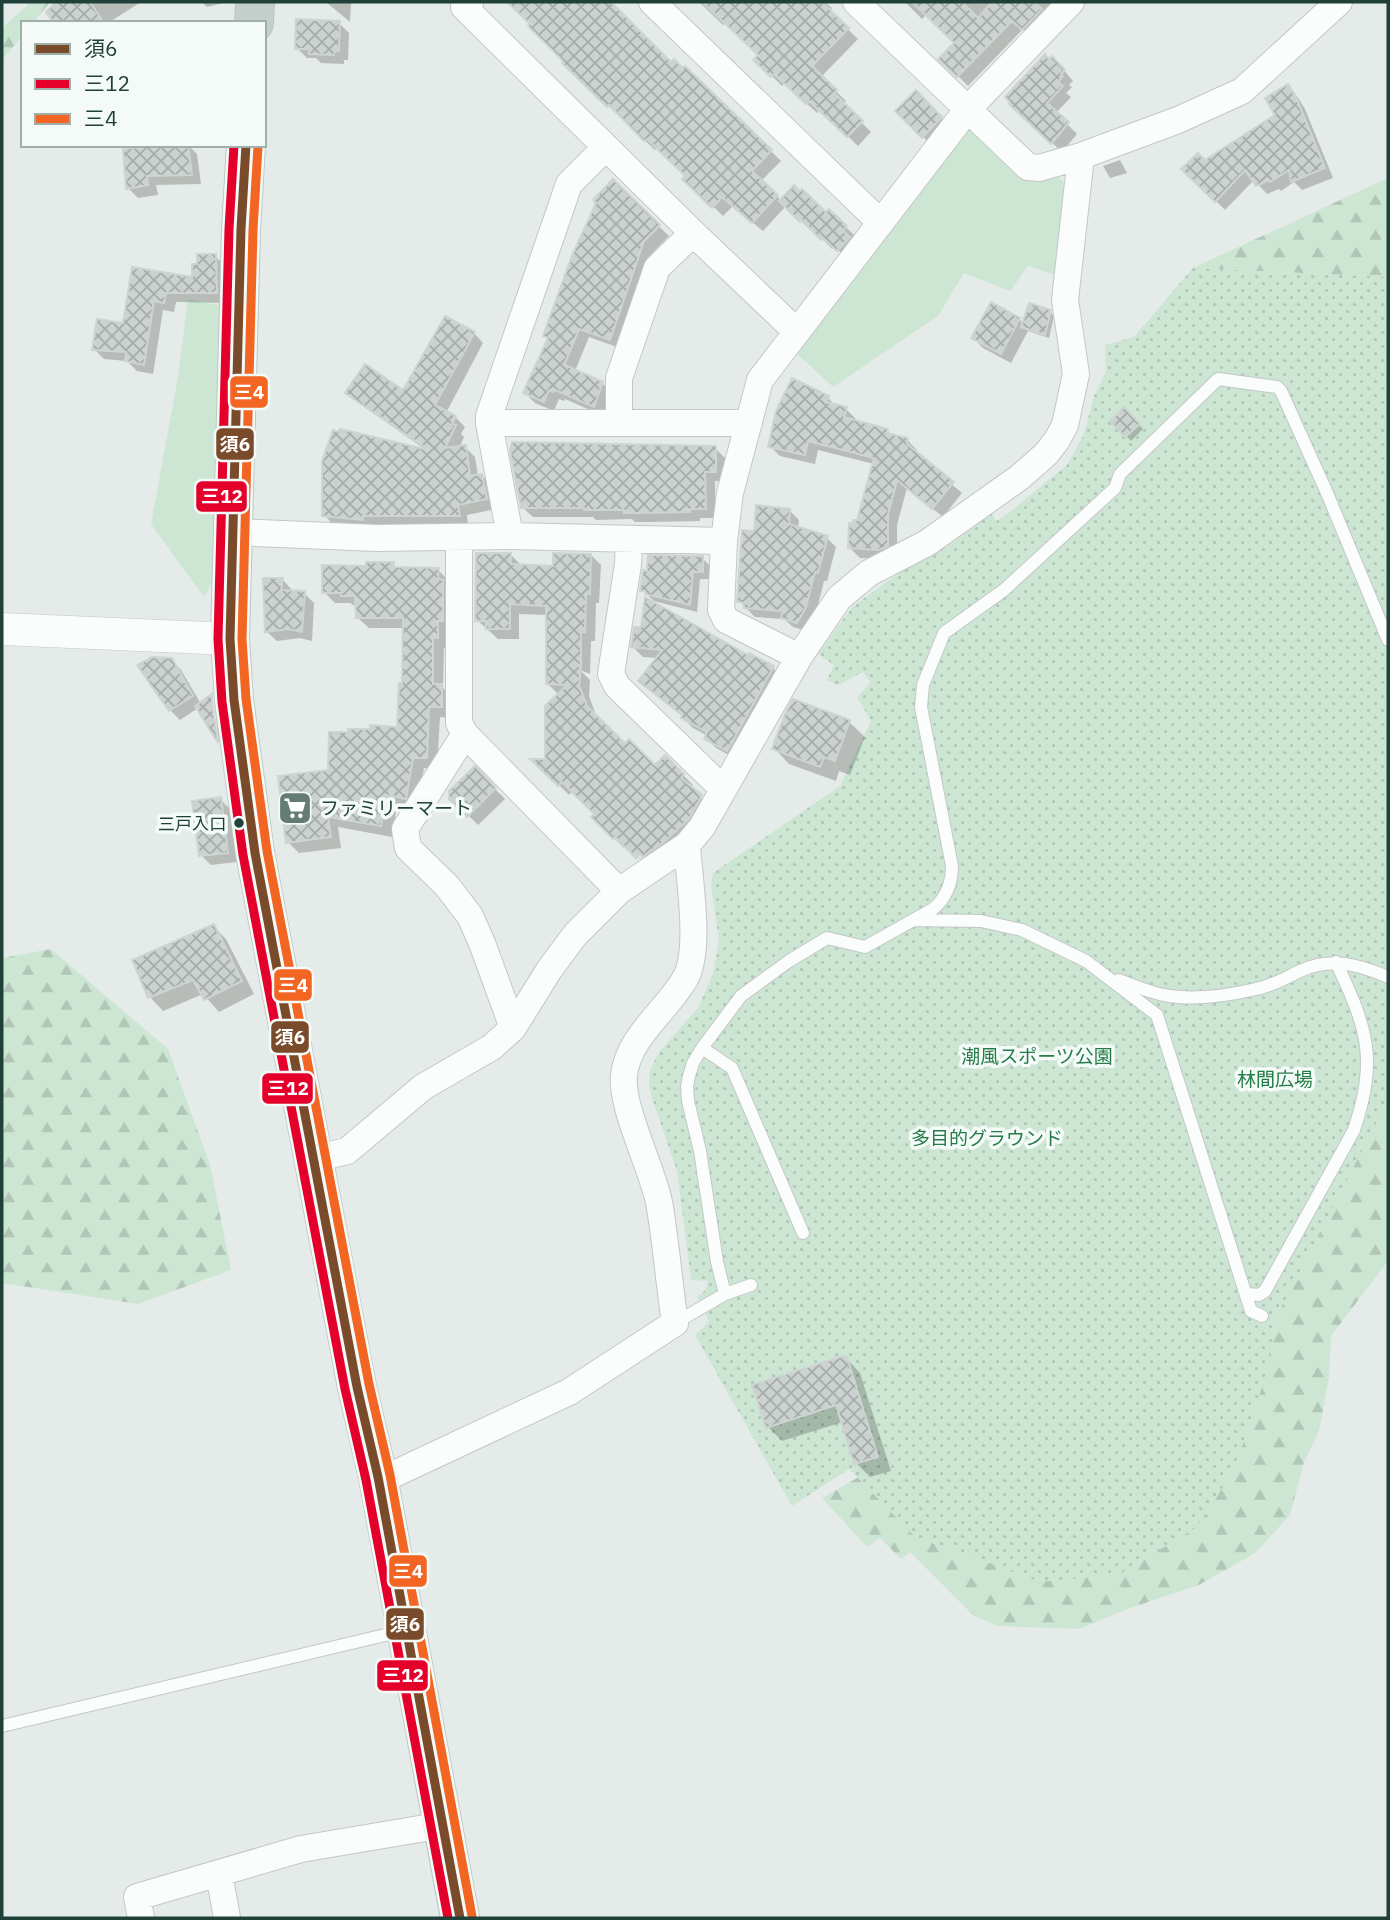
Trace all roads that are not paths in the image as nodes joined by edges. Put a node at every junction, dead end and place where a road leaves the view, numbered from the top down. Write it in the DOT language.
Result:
graph roads {
  1 [pos="255,2"];
  2 [pos="470,2"];
  3 [pos="652,2"];
  4 [pos="856,2"];
  5 [pos="1071,2"];
  6 [pos="1339,2"];
  7 [pos="254,21"];
  8 [pos="967,110"];
  9 [pos="606,146"];
  10 [pos="247,147"];
  11 [pos="1081,156"];
  12 [pos="880,222"];
  13 [pos="693,233"];
  14 [pos="796,331"];
  15 [pos="619,422"];
  16 [pos="489,423"];
  17 [pos="749,423"];
  18 [pos="233,532"];
  19 [pos="510,536"];
  20 [pos="459,537"];
  21 [pos="629,539"];
  22 [pos="724,541"];
  23 [pos="2,629"];
  24 [pos="230,639"];
  25 [pos="1388,640"];
  26 [pos="799,657"];
  27 [pos="465,734"];
  28 [pos="723,789"];
  29 [pos="687,845"];
  30 [pos="619,891"];
  31 [pos="914,920"];
  32 [pos="1336,962"];
  33 [pos="1105,975"];
  34 [pos="1388,977"];
  35 [pos="513,1028"];
  36 [pos="702,1048"];
  37 [pos="314,1159"];
  38 [pos="803,1233"];
  39 [pos="751,1285"];
  40 [pos="726,1294"];
  41 [pos="1248,1294"];
  42 [pos="1262,1316"];
  43 [pos="676,1323"];
  44 [pos="378,1477"];
  45 [pos="406,1630"];
  46 [pos="2,1726"];
  47 [pos="443,1825"];
  48 [pos="219,1873"];
  49 [pos="141,1918"];
  50 [pos="227,1918"];
  51 [pos="460,1918"];
  1 -- 7 [label="highway"];
  2 -- 9 [label="street"];
  3 -- 12 [label="street"];
  4 -- 8 [label="street"];
  5 -- 8 [label="street"];
  6 -- 11 [label="street"];
  8 -- 11 [label="street"];
  8 -- 12 [label="street"];
  9 -- 13 [label="street"];
  9 -- 16 [label="street"];
  10 -- 18 [label="highway"];
  11 -- 26 [label="street"];
  12 -- 14 [label="street"];
  13 -- 14 [label="street"];
  13 -- 15 [label="street"];
  14 -- 17 [label="street"];
  15 -- 16 [label="street"];
  15 -- 17 [label="street"];
  16 -- 19 [label="street"];
  17 -- 22 [label="street"];
  18 -- 20 [label="street"];
  18 -- 24 [label="highway"];
  19 -- 20 [label="street"];
  19 -- 21 [label="street"];
  20 -- 27 [label="street"];
  21 -- 22 [label="street"];
  21 -- 28 [label="street"];
  22 -- 26 [label="street"];
  23 -- 24 [label="street"];
  24 -- 37 [label="highway"];
  25 -- 31 [label="lane"];
  26 -- 28 [label="street"];
  27 -- 30 [label="street"];
  27 -- 35 [label="street"];
  28 -- 29 [label="street"];
  29 -- 30 [label="street"];
  29 -- 43 [label="street"];
  30 -- 35 [label="street"];
  31 -- 33 [label="lane"];
  31 -- 36 [label="lane"];
  32 -- 33 [label="lane"];
  32 -- 34 [label="lane"];
  32 -- 41 [label="lane"];
  33 -- 41 [label="lane"];
  35 -- 37 [label="street"];
  36 -- 38 [label="lane"];
  36 -- 40 [label="lane"];
  37 -- 44 [label="highway"];
  39 -- 40 [label="lane"];
  40 -- 43 [label="lane"];
  41 -- 42 [label="lane"];
  43 -- 44 [label="street"];
  44 -- 45 [label="highway"];
  45 -- 46 [label="lane"];
  45 -- 47 [label="highway"];
  47 -- 48 [label="street"];
  47 -- 51 [label="highway"];
  48 -- 49 [label="street"];
  48 -- 50 [label="street"];
}
